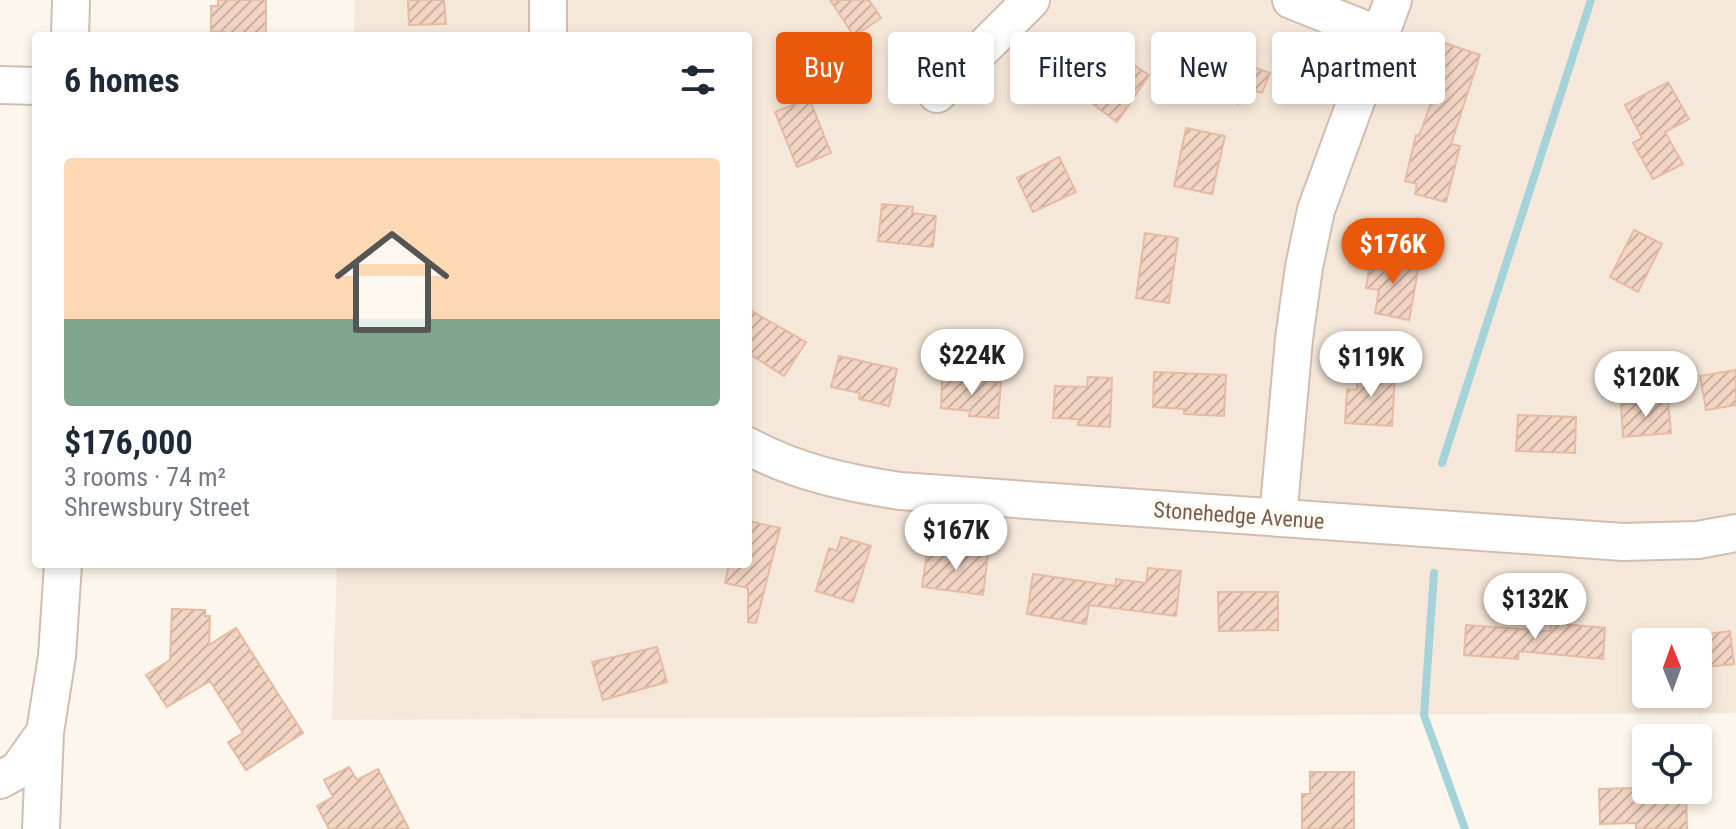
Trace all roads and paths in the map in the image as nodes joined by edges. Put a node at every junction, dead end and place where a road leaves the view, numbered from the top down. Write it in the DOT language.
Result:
graph roads {
  1 [pos="71,0"];
  2 [pos="548,0"];
  3 [pos="1031,0"];
  4 [pos="1291,0"];
  5 [pos="1393,0"];
  6 [pos="70,32"];
  7 [pos="548,32"];
  8 [pos="1371,32"];
  9 [pos="1380,32"];
  10 [pos="994,37"];
  11 [pos="0,85"];
  12 [pos="32,86"];
  13 [pos="1354,104"];
  14 [pos="752,448"];
  15 [pos="1278,518"];
  16 [pos="1736,533"];
  17 [pos="63,568"];
  18 [pos="45,732"];
  19 [pos="0,780"];
  20 [pos="41,829"];
  1 -- 6 [label="street"];
  2 -- 7 [label="street"];
  3 -- 10 [label="street"];
  4 -- 8 [label="street"];
  5 -- 9 [label="street"];
  11 -- 12 [label="street"];
  13 -- 15 [label="street"];
  14 -- 15 [label="street, Stonehedge Avenue"];
  15 -- 16 [label="street, Stonehedge Avenue"];
  17 -- 18 [label="street"];
  18 -- 19 [label="street"];
  18 -- 20 [label="street"];
}
